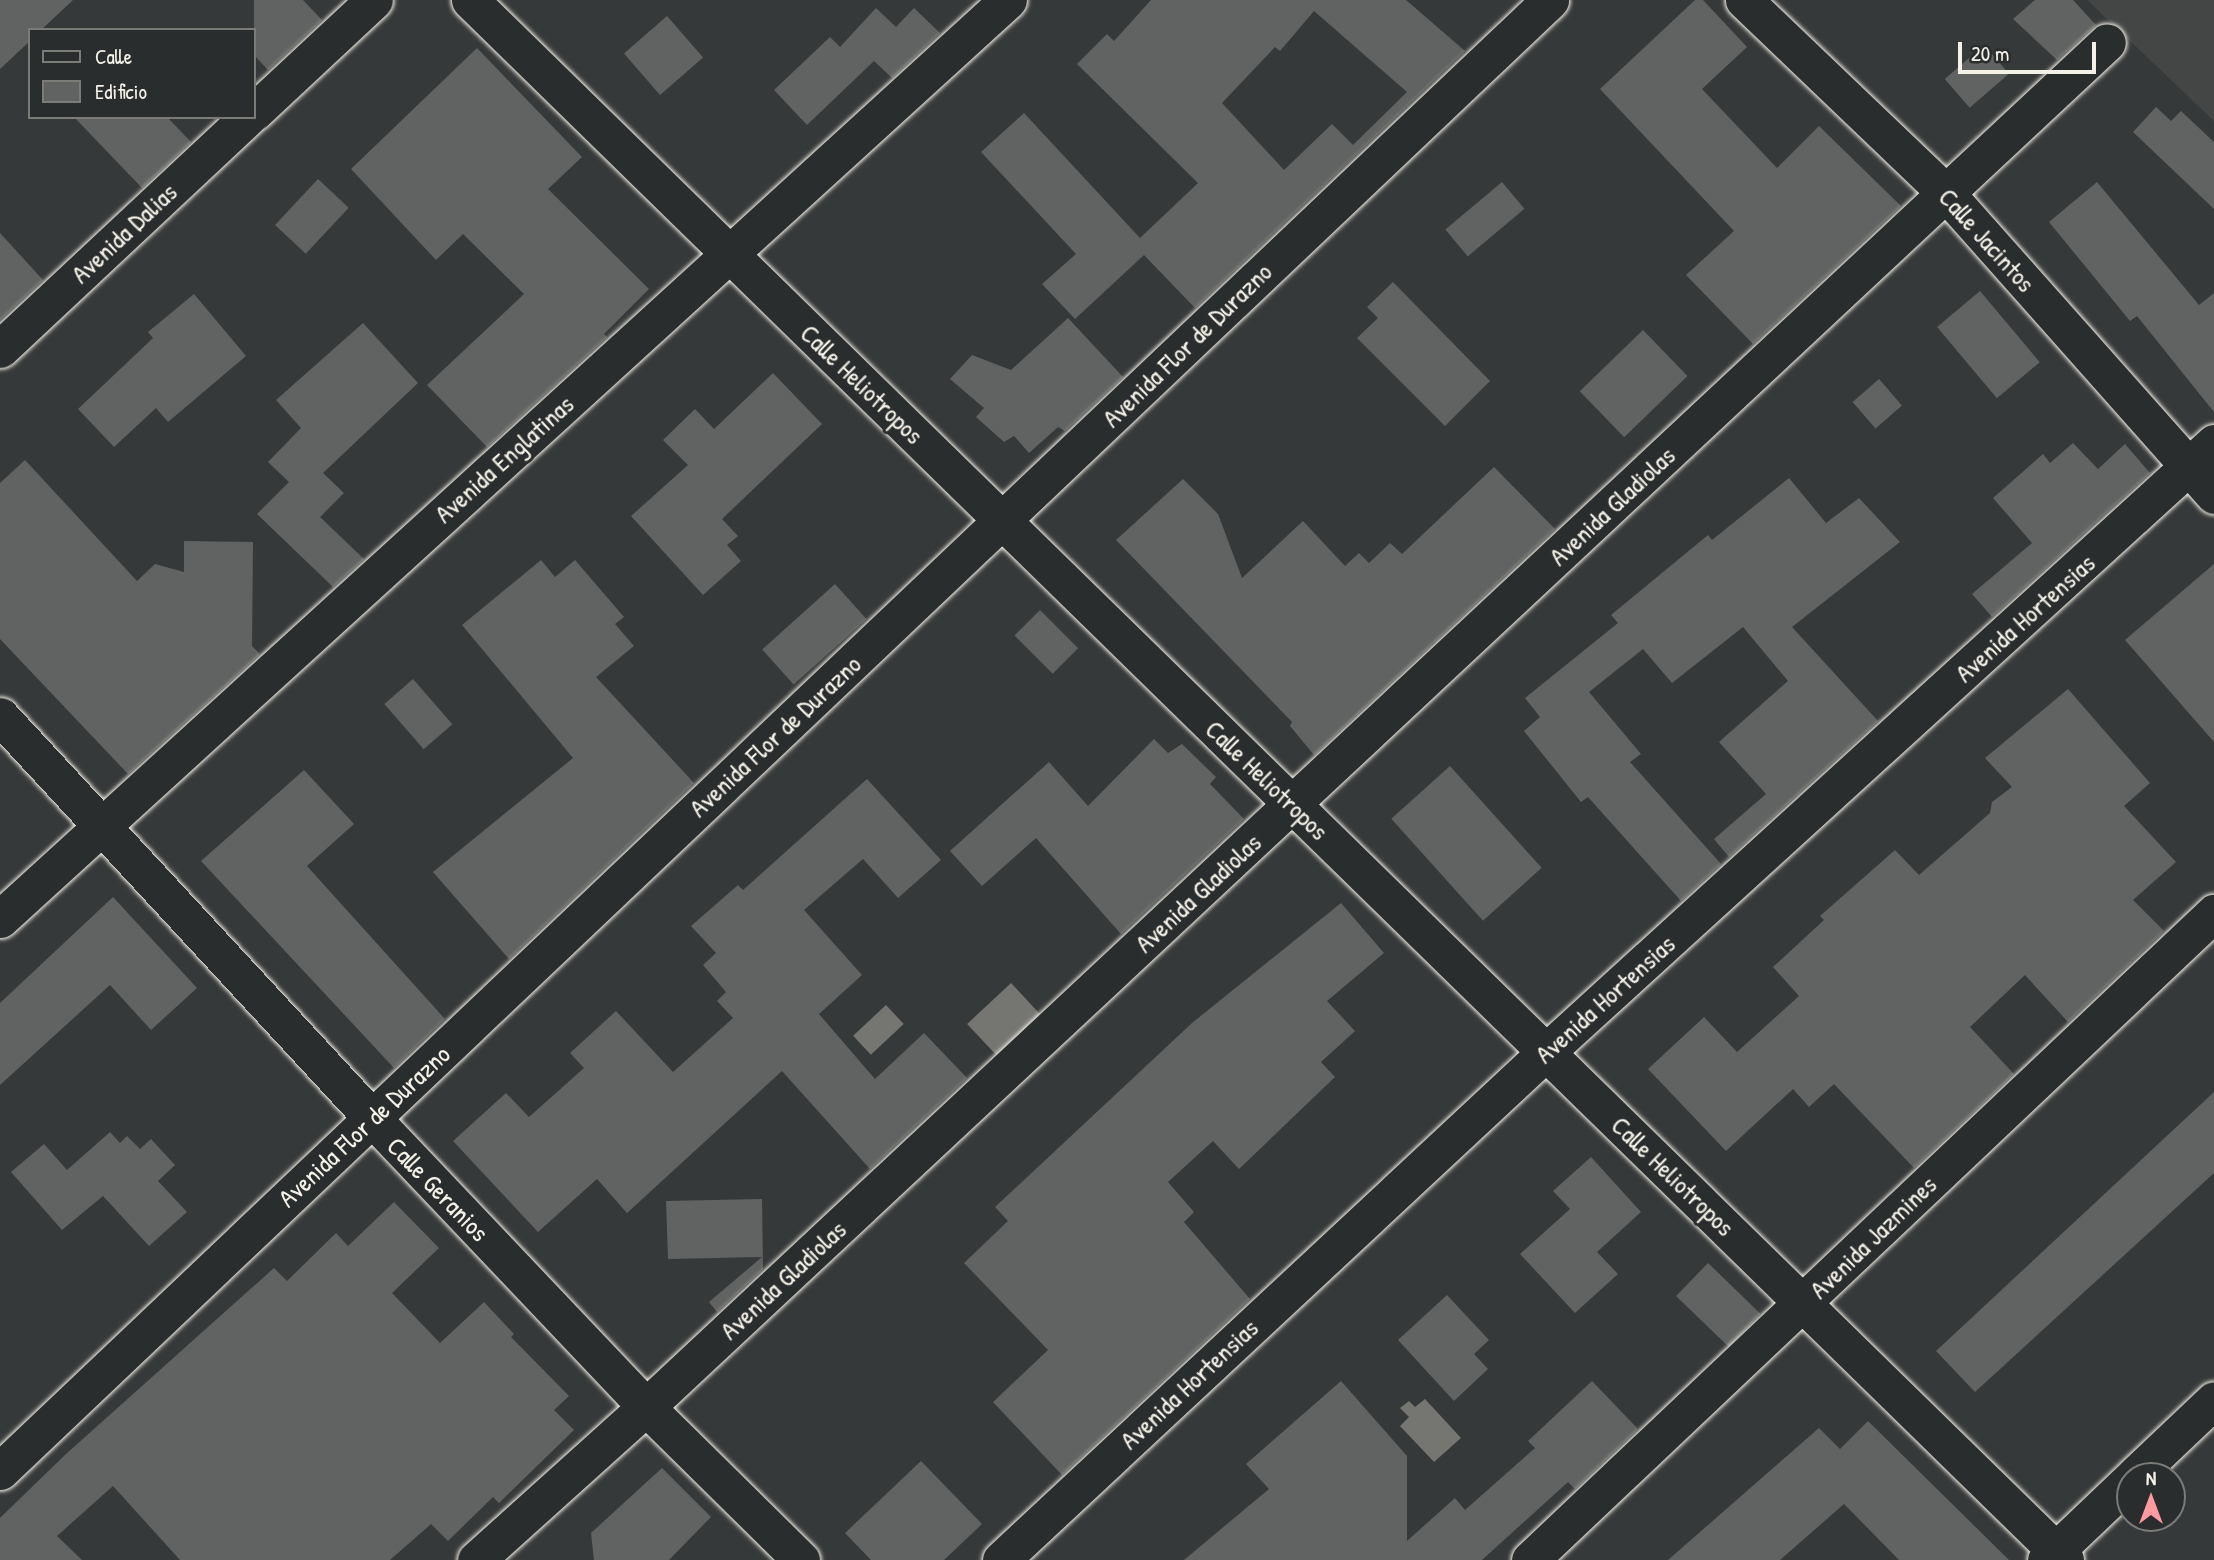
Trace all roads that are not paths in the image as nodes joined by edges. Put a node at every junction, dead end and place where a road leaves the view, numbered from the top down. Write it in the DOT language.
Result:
graph roads {
  1 [pos="374,0"];
  2 [pos="470,0"];
  3 [pos="1007,0"];
  4 [pos="1550,0"];
  5 [pos="1744,0"];
  6 [pos="2107,42"];
  7 [pos="256,110"];
  8 [pos="246,119"];
  9 [pos="1946,193"];
  10 [pos="729,253"];
  11 [pos="0,349"];
  12 [pos="2202,455"];
  13 [pos="2214,495"];
  14 [pos="1002,521"];
  15 [pos="0,716"];
  16 [pos="1292,804"];
  17 [pos="102,826"];
  18 [pos="2214,914"];
  19 [pos="0,919"];
  20 [pos="1546,1052"];
  21 [pos="372,1118"];
  22 [pos="1803,1304"];
  23 [pos="2214,1400"];
  24 [pos="646,1407"];
  25 [pos="2149,1462"];
  26 [pos="0,1471"];
  27 [pos="2116,1495"];
  28 [pos="2056,1557"];
  29 [pos="476,1560"];
  30 [pos="801,1560"];
  31 [pos="1001,1560"];
  32 [pos="1530,1560"];
  1 -- 7 [label="street"];
  2 -- 10 [label="street, Calle Heliotropos"];
  3 -- 10 [label="street, Avenida Englatinas"];
  4 -- 14 [label="street, Avenida Flor de Durazno"];
  5 -- 9 [label="street, Calle Jacintos"];
  6 -- 9 [label="street, Avenida Gladiolas"];
  8 -- 11 [label="street, Avenida Dalias"];
  9 -- 12 [label="street, Calle Jacintos"];
  9 -- 16 [label="street, Avenida Gladiolas"];
  10 -- 14 [label="street, Calle Heliotropos"];
  10 -- 17 [label="street, Avenida Englatinas"];
  12 -- 13 [label="street, Calle Jacintos"];
  12 -- 20 [label="street, Avenida Hortensias"];
  14 -- 16 [label="street, Calle Heliotropos"];
  14 -- 21 [label="street, Avenida Flor de Durazno"];
  15 -- 17 [label="street, Calle Geranios"];
  16 -- 20 [label="street, Calle Heliotropos"];
  16 -- 24 [label="street, Avenida Gladiolas"];
  17 -- 19 [label="street, Avenida Englatinas"];
  17 -- 21 [label="street, Calle Geranios"];
  18 -- 22 [label="street, Avenida Jazmines"];
  20 -- 22 [label="street, Calle Heliotropos"];
  20 -- 31 [label="street, Avenida Hortensias"];
  21 -- 24 [label="street, Calle Geranios"];
  21 -- 26 [label="street, Avenida Flor de Durazno"];
  22 -- 28 [label="street, Calle Heliotropos"];
  22 -- 32 [label="street, Avenida Jazmines"];
  23 -- 25 [label="street"];
  24 -- 29 [label="street, Avenida Gladiolas"];
  24 -- 30 [label="street, Calle Geranios"];
  27 -- 28 [label="street"];
}
